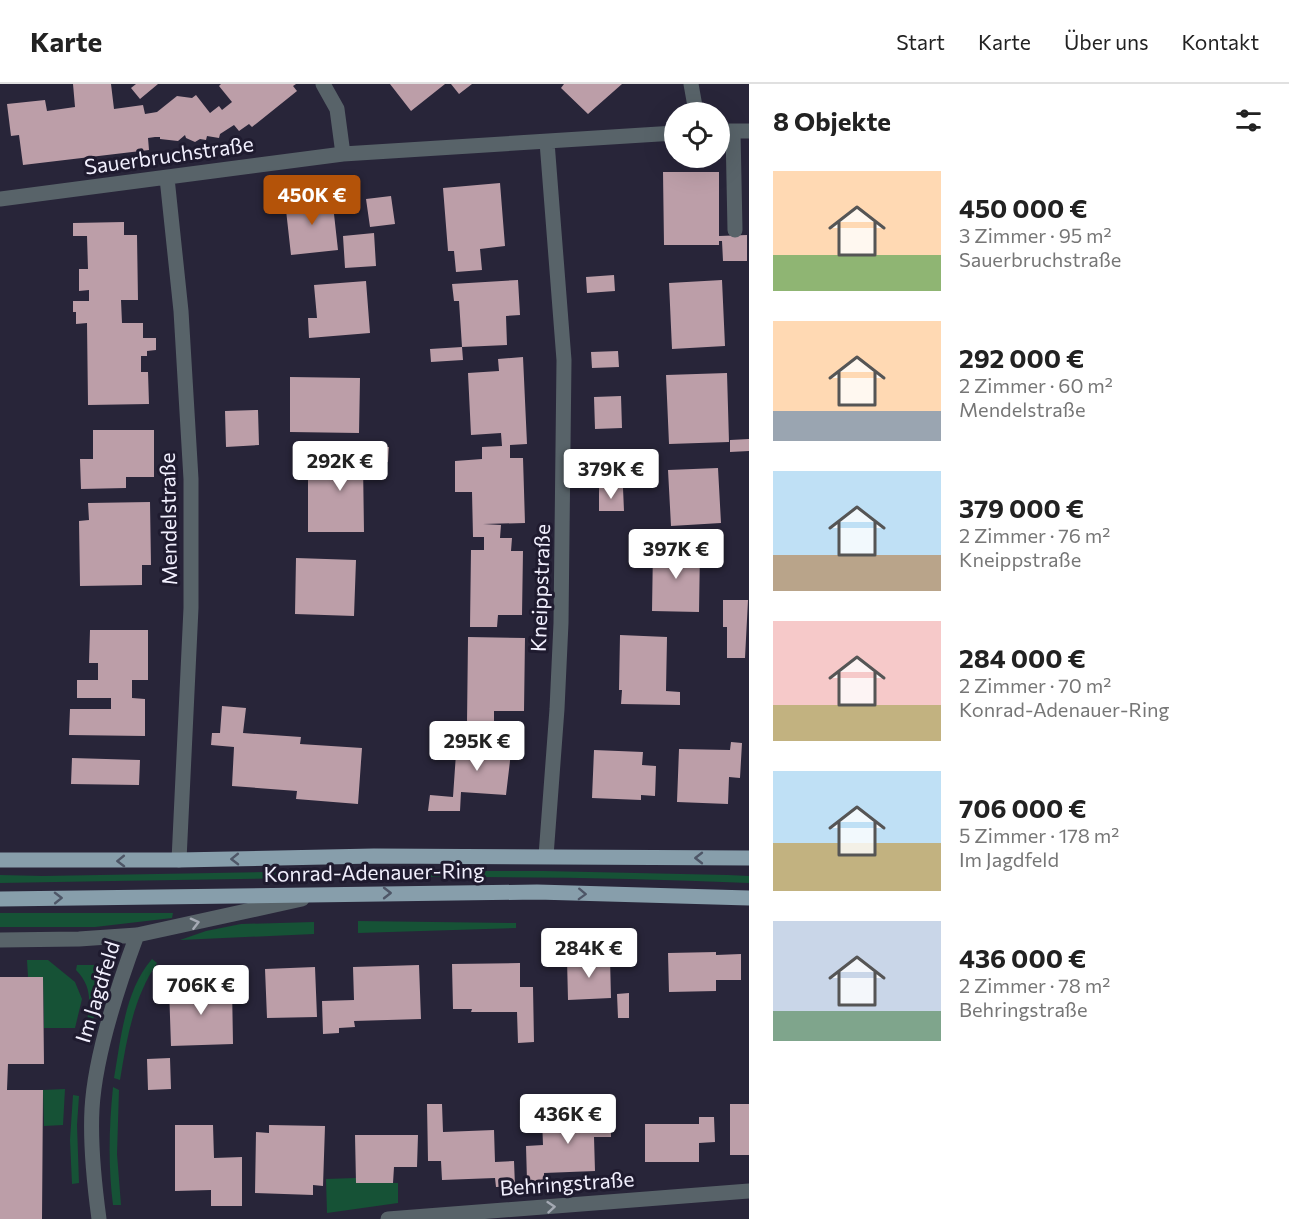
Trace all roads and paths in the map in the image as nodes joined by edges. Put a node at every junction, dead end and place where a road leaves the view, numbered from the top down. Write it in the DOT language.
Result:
graph roads {
  1 [pos="323,84"];
  2 [pos="691,84"];
  3 [pos="696,102"];
  4 [pos="730,131"];
  5 [pos="749,131"];
  6 [pos="664,134"];
  7 [pos="547,142"];
  8 [pos="343,154"];
  9 [pos="730,168"];
  10 [pos="167,178"];
  11 [pos="0,200"];
  12 [pos="735,230"];
  13 [pos="546,856"];
  14 [pos="749,858"];
  15 [pos="0,860"];
  16 [pos="179,860"];
  17 [pos="328,894"];
  18 [pos="749,898"];
  19 [pos="0,899"];
  20 [pos="137,935"];
  21 [pos="0,940"];
  22 [pos="749,1191"];
  23 [pos="99,1219"];
  24 [pos="387,1219"];
  1 -- 8 [label="street"];
  2 -- 3 [label="street"];
  4 -- 5 [label="street"];
  6 -- 7 [label="street, Sauerbruchstraße"];
  7 -- 8 [label="street, Sauerbruchstraße"];
  7 -- 13 [label="street, Kneippstraße"];
  8 -- 10 [label="street, Sauerbruchstraße"];
  9 -- 12 [label="street"];
  10 -- 11 [label="street, Sauerbruchstraße"];
  10 -- 16 [label="street, Mendelstraße"];
  14 -- 13 [label="main road, Konrad-Adenauer-Ring, one-way"];
  13 -- 16 [label="main road, Konrad-Adenauer-Ring, one-way"];
  16 -- 15 [label="main road, Konrad-Adenauer-Ring, one-way"];
  17 -- 18 [label="main road, Konrad-Adenauer-Ring, one-way"];
  19 -- 17 [label="main road, Konrad-Adenauer-Ring, one-way"];
  20 -- 17 [label="street, Im Jagdfeld, one-way"];
  20 -- 21 [label="street"];
  20 -- 23 [label="street, Im Jagdfeld"];
  24 -- 22 [label="street, Behringstraße, one-way"];
}
